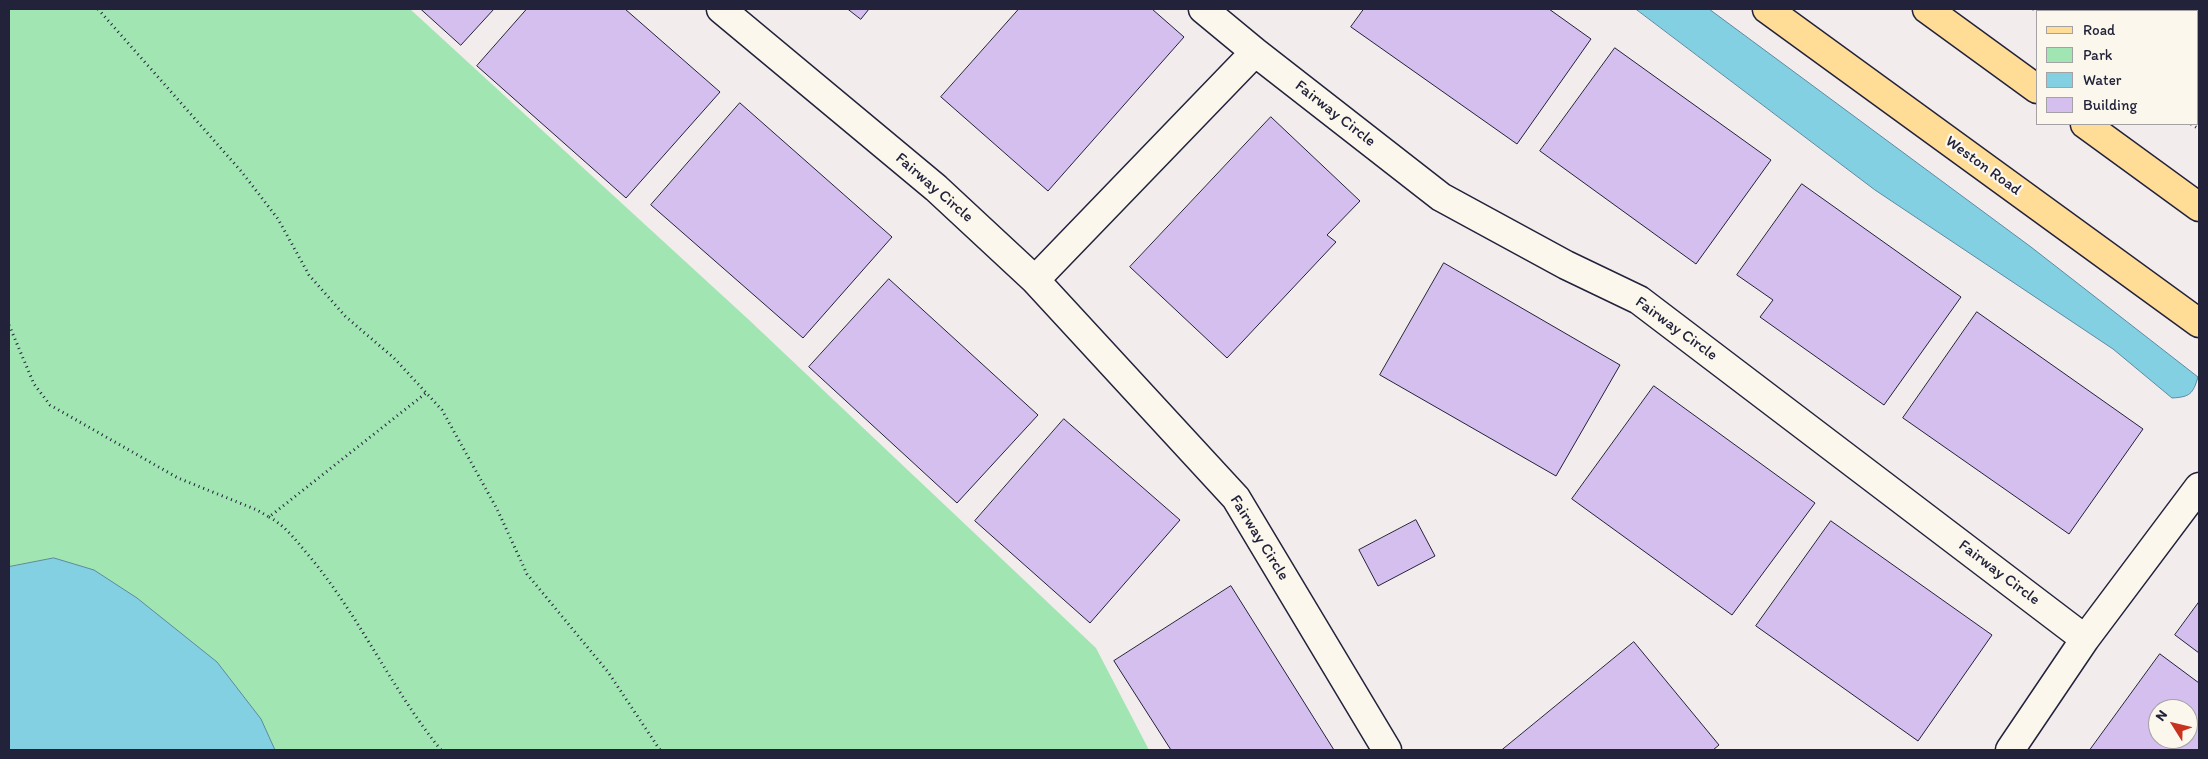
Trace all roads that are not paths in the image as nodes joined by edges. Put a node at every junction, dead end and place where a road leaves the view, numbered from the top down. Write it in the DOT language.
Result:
graph roads {
  1 [pos="721,9"];
  2 [pos="1203,9"];
  3 [pos="1767,9"];
  4 [pos="1927,9"];
  5 [pos="1255,52"];
  6 [pos="2036,88"];
  7 [pos="2086,125"];
  8 [pos="2199,207"];
  9 [pos="1035,280"];
  10 [pos="2199,322"];
  11 [pos="2199,487"];
  12 [pos="2085,639"];
  13 [pos="1387,750"];
  14 [pos="2010,750"];
  1 -- 9 [label="street, Fairway Circle"];
  2 -- 5 [label="street, Fairway Circle"];
  3 -- 10 [label="main road, Weston Road"];
  4 -- 6 [label="main road"];
  5 -- 9 [label="street"];
  5 -- 12 [label="street, Fairway Circle"];
  7 -- 8 [label="main road"];
  9 -- 13 [label="street, Fairway Circle"];
  11 -- 12 [label="street"];
  12 -- 14 [label="street"];
}
